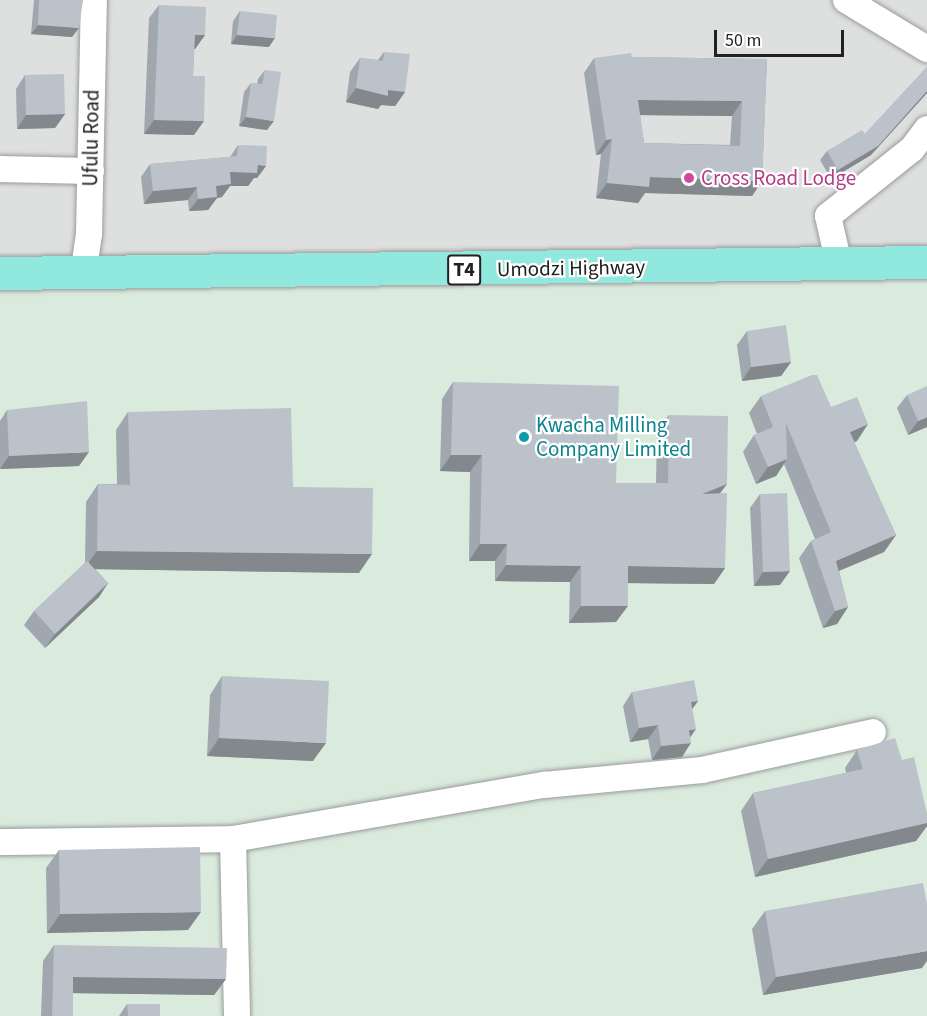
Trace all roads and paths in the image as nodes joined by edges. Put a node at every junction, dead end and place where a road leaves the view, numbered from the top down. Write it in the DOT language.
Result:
graph roads {
  1 [pos="94,0"];
  2 [pos="846,0"];
  3 [pos="927,49"];
  4 [pos="927,129"];
  5 [pos="0,169"];
  6 [pos="91,171"];
  7 [pos="927,262"];
  8 [pos="839,264"];
  9 [pos="0,273"];
  10 [pos="83,275"];
  11 [pos="873,732"];
  12 [pos="233,839"];
  13 [pos="0,842"];
  14 [pos="237,1016"];
  1 -- 6 [label="street, Ufulu Road"];
  2 -- 3 [label="street"];
  4 -- 8 [label="street"];
  5 -- 6 [label="street"];
  6 -- 10 [label="street, Ufulu Road"];
  7 -- 8 [label="highway, Umodzi Highway / T4"];
  8 -- 10 [label="highway, Umodzi Highway / T4"];
  9 -- 10 [label="highway, Umodzi Highway / T4"];
  11 -- 12 [label="street"];
  12 -- 13 [label="street"];
  12 -- 14 [label="street"];
}
